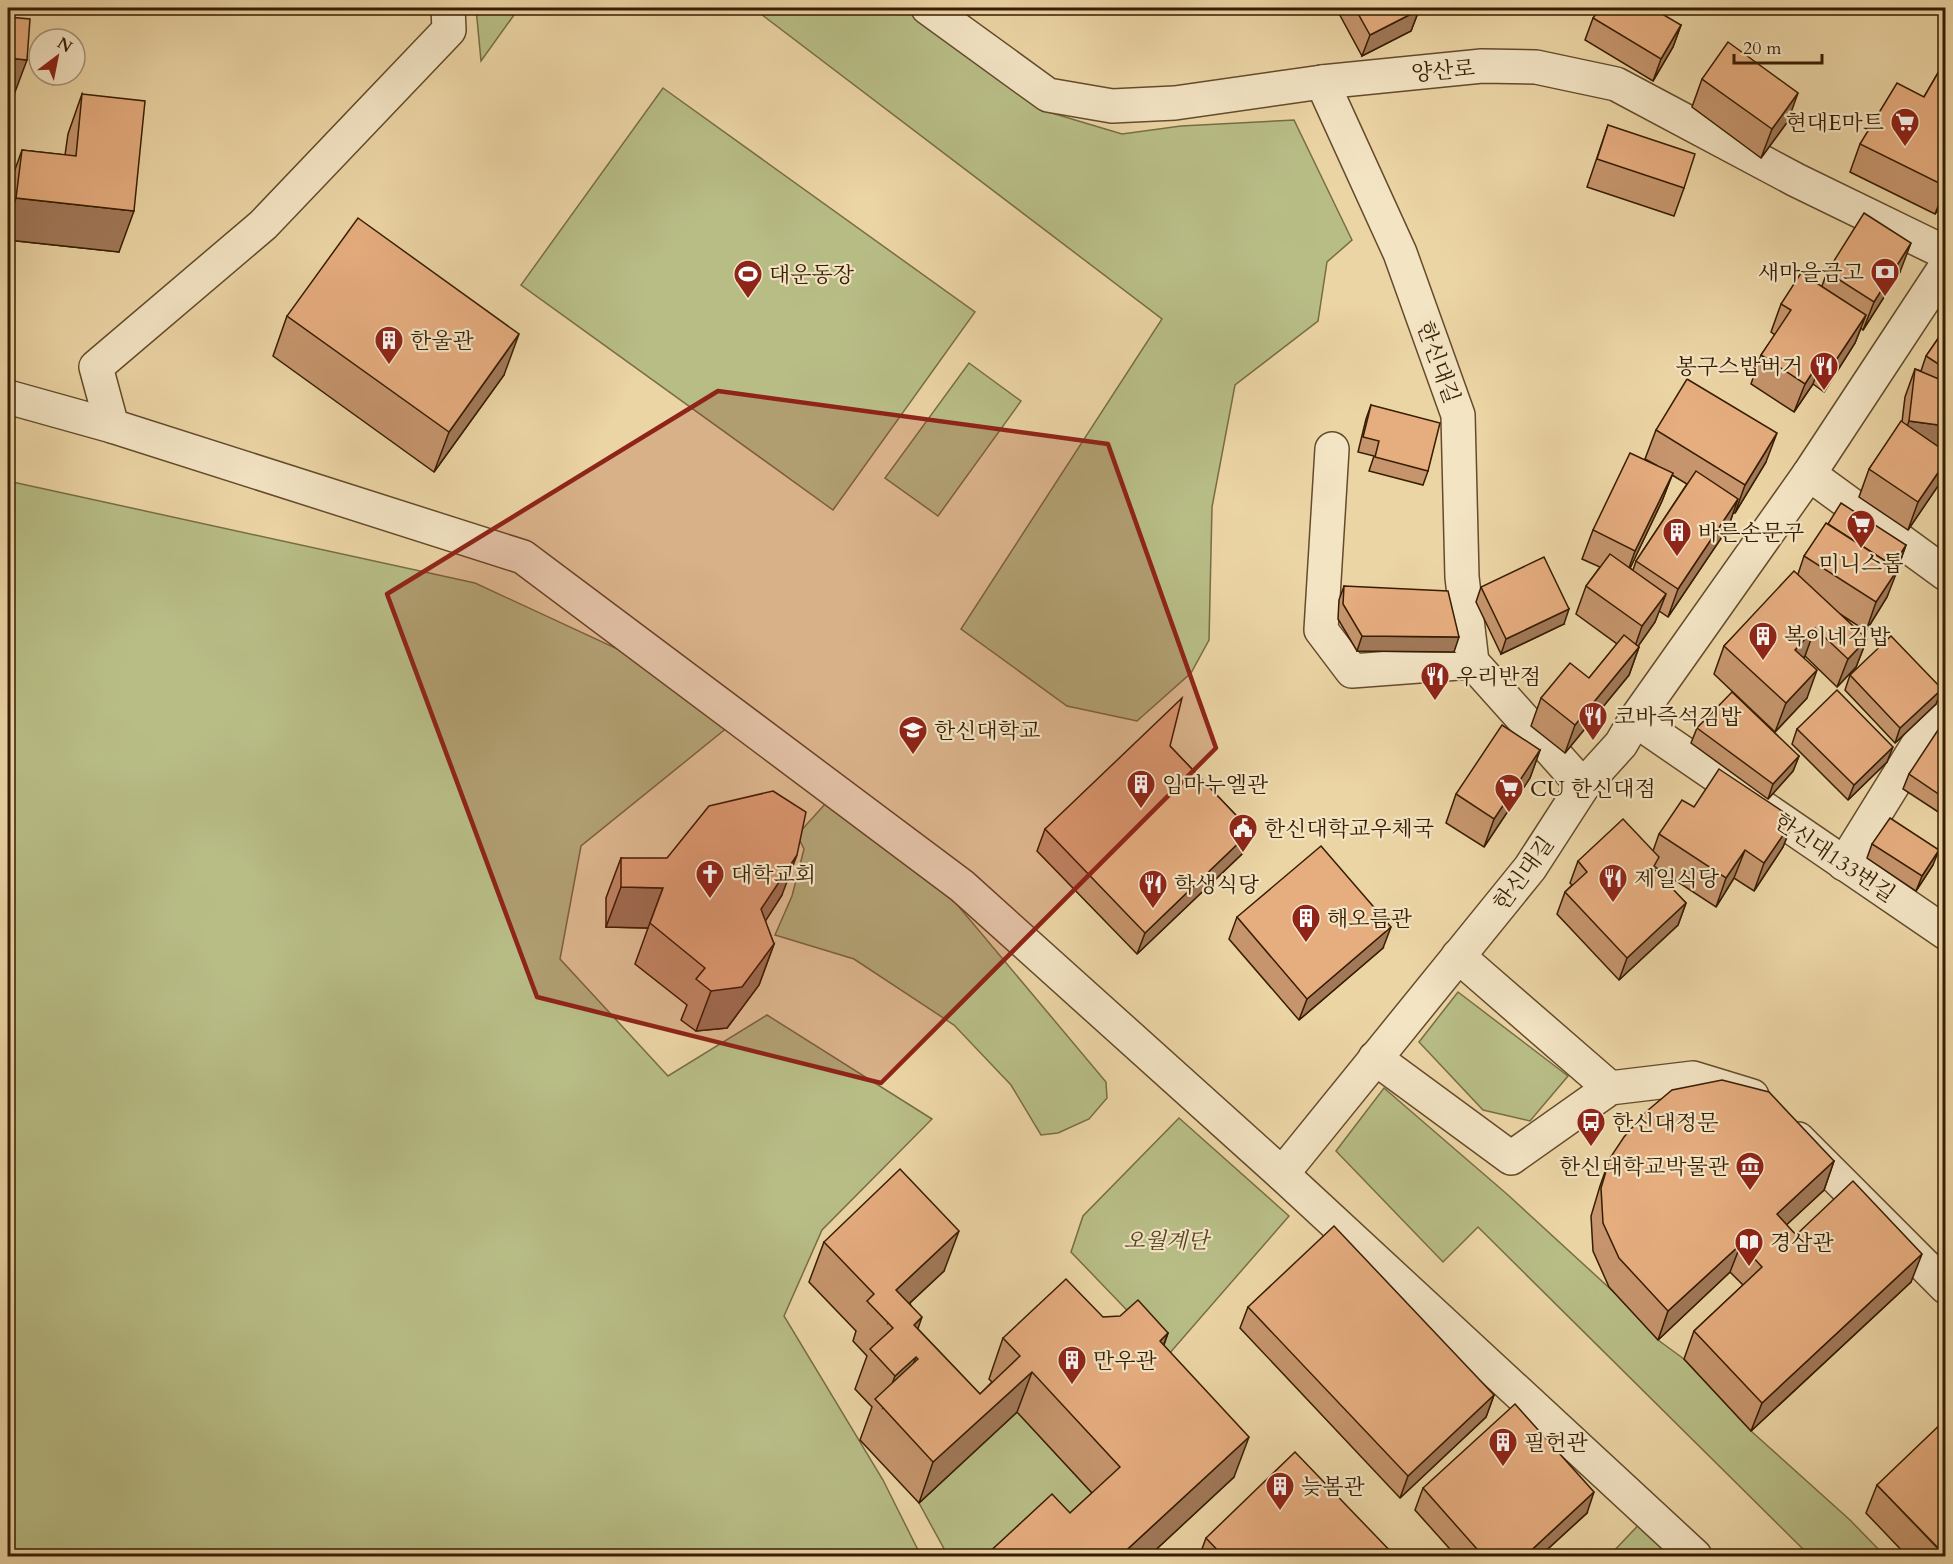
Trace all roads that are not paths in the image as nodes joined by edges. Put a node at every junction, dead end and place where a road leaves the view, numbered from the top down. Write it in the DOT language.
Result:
graph roads {
  1 [pos="448,8"];
  2 [pos="928,8"];
  3 [pos="1322,82"];
  4 [pos="1946,253"];
  5 [pos="1946,266"];
  6 [pos="8,397"];
  7 [pos="112,426"];
  8 [pos="1332,449"];
  9 [pos="1809,474"];
  10 [pos="1946,574"];
  11 [pos="1472,662"];
  12 [pos="1946,709"];
  13 [pos="1635,720"];
  14 [pos="1583,786"];
  15 [pos="1844,864"];
  16 [pos="1946,933"];
  17 [pos="1458,956"];
  18 [pos="1375,1058"];
  19 [pos="1610,1088"];
  20 [pos="1282,1173"];
  21 [pos="1946,1287"];
  22 [pos="1695,1557"];
  1 -- 7 [label="street"];
  2 -- 3 [label="street, 양산로"];
  3 -- 4 [label="street, 양산로"];
  3 -- 11 [label="street, 한신대길"];
  5 -- 9 [label="street, 한신대길"];
  6 -- 7 [label="street"];
  7 -- 20 [label="street"];
  8 -- 11 [label="street"];
  9 -- 10 [label="street"];
  9 -- 13 [label="street, 한신대길"];
  11 -- 14 [label="street"];
  12 -- 15 [label="street"];
  13 -- 14 [label="street, 한신대길"];
  13 -- 15 [label="street, 한신대133번길"];
  14 -- 17 [label="street, 한신대길"];
  15 -- 16 [label="street, 한신대133번길"];
  17 -- 18 [label="street, 한신대길"];
  17 -- 19 [label="street"];
  18 -- 19 [label="street"];
  18 -- 20 [label="street, 한신대길"];
  19 -- 21 [label="street"];
  20 -- 22 [label="street"];
}
